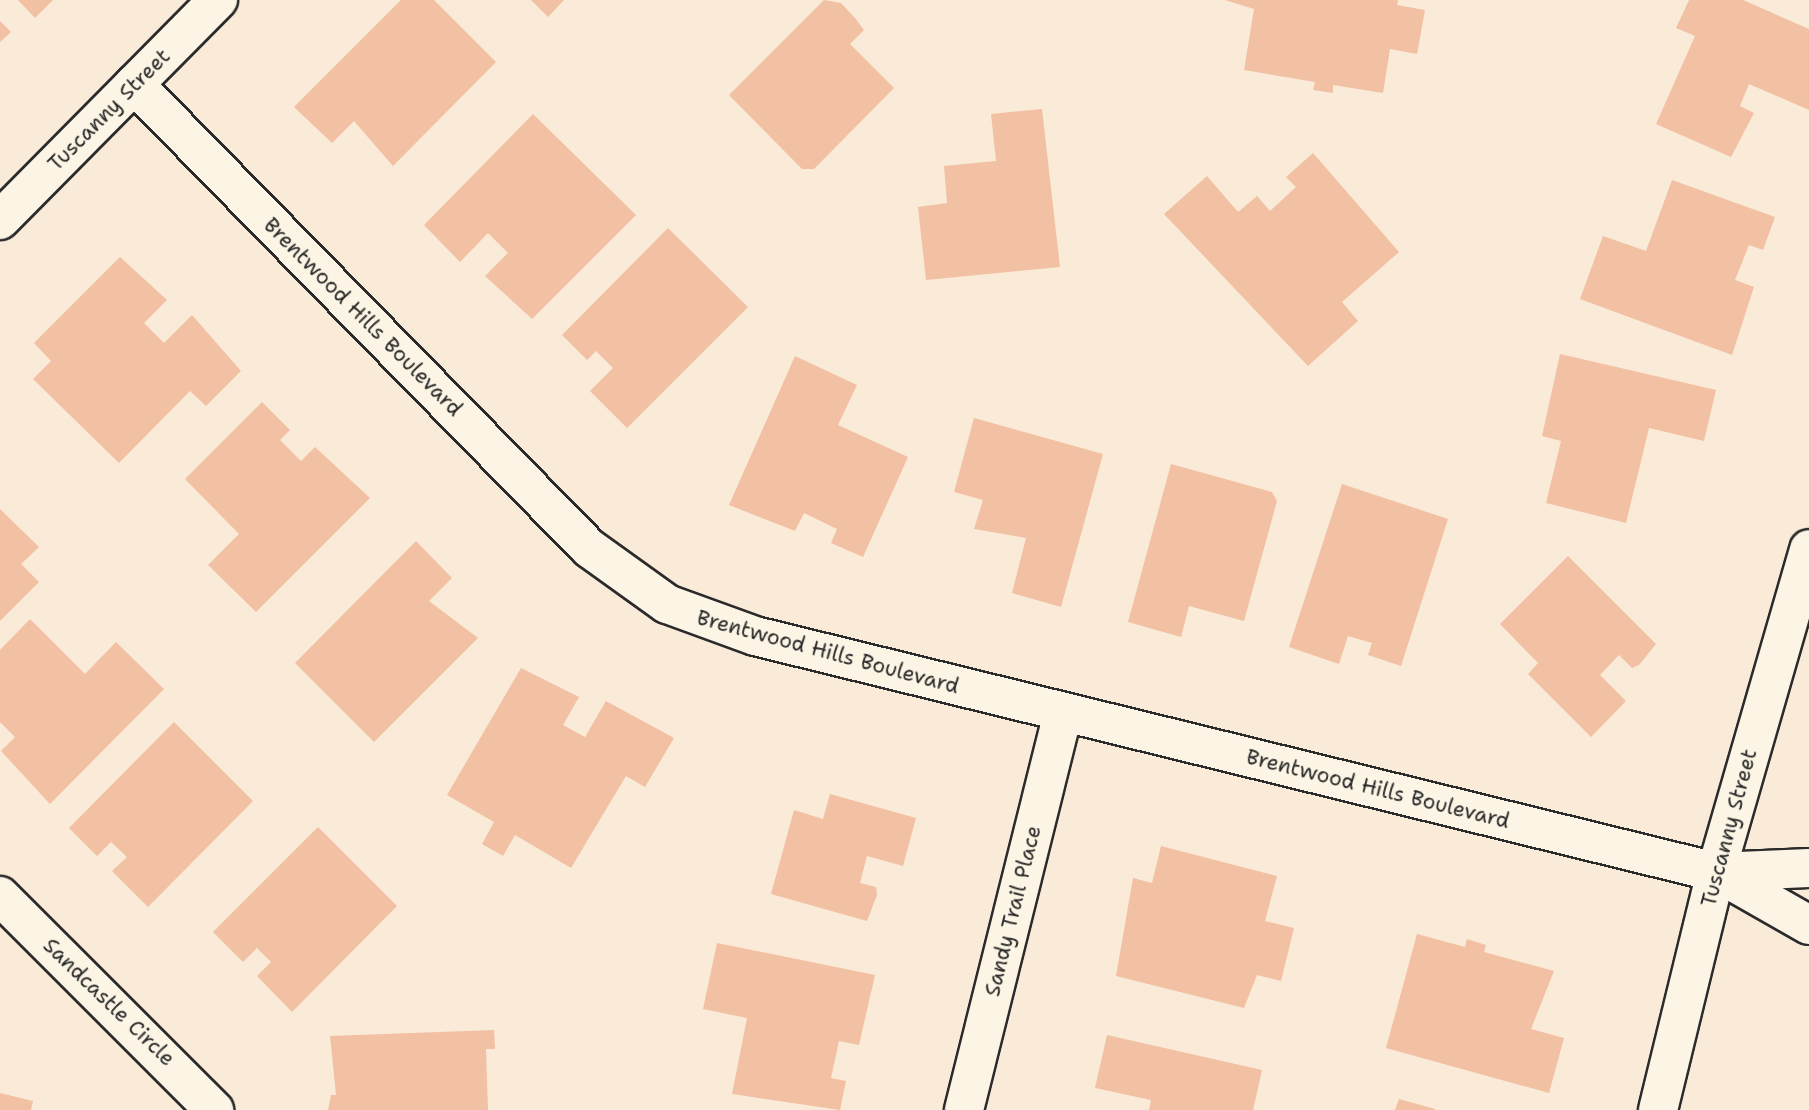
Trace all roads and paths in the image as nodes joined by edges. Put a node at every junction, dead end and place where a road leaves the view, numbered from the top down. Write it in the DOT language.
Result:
graph roads {
  1 [pos="218,0"];
  2 [pos="134,84"];
  3 [pos="0,220"];
  4 [pos="1809,549"];
  5 [pos="1063,712"];
  6 [pos="1809,868"];
  7 [pos="1716,872"];
  8 [pos="0,896"];
  9 [pos="1809,925"];
  10 [pos="214,1110"];
  11 [pos="964,1110"];
  12 [pos="1658,1110"];
  1 -- 2 [label="street, Tuscanny Street"];
  2 -- 3 [label="street, Tuscanny Street"];
  2 -- 5 [label="street, Brentwood Hills Boulevard"];
  4 -- 7 [label="street, Tuscanny Street"];
  5 -- 7 [label="street, Brentwood Hills Boulevard"];
  5 -- 11 [label="street, Sandy Trail Place"];
  6 -- 7 [label="street, Brentwood Hills Boulevard"];
  7 -- 9 [label="street, Brentwood Hills Boulevard"];
  7 -- 12 [label="street, Tuscanny Street"];
  8 -- 10 [label="street, Sandcastle Circle"];
}
